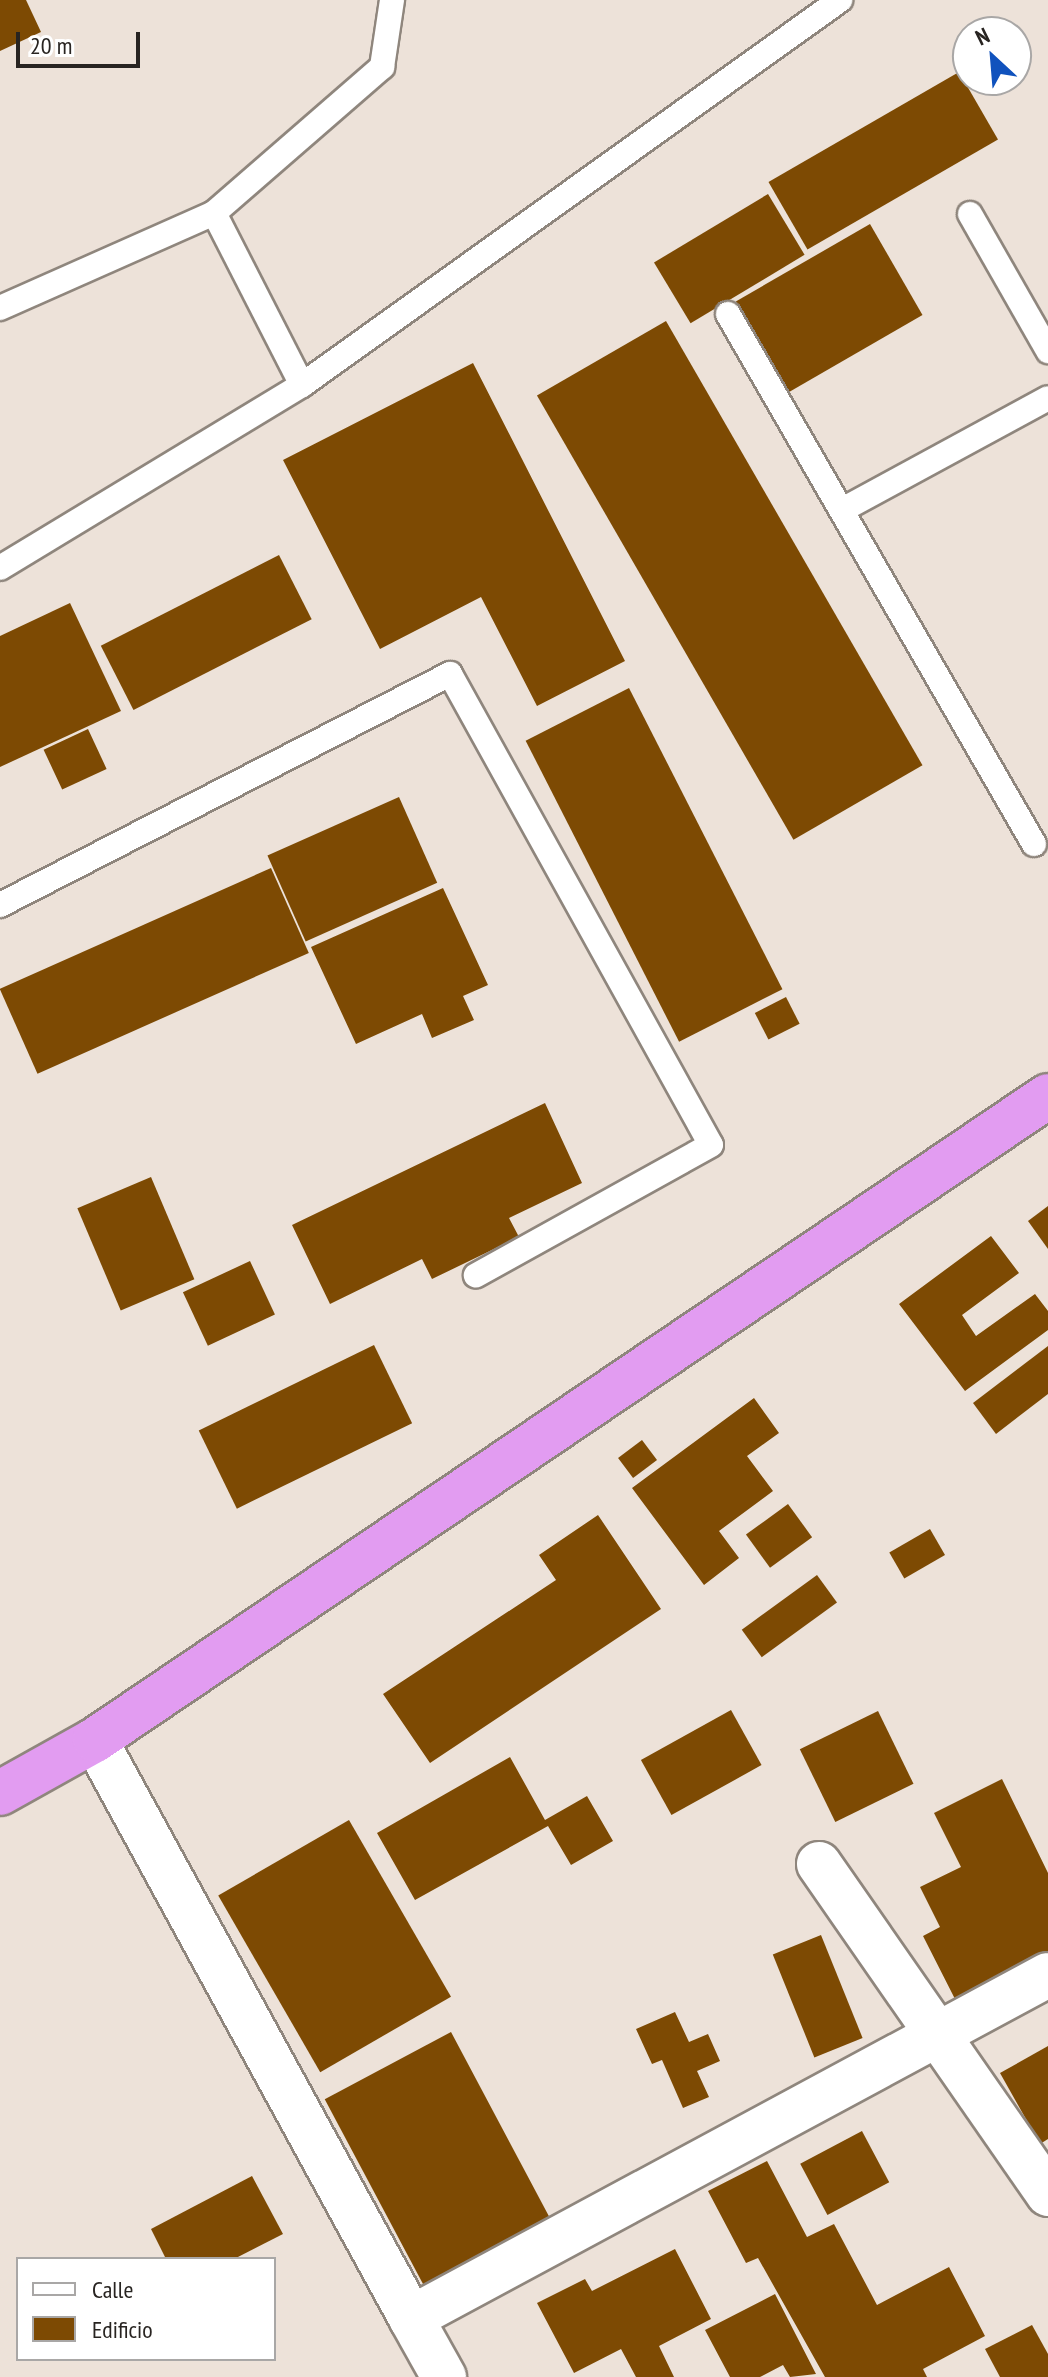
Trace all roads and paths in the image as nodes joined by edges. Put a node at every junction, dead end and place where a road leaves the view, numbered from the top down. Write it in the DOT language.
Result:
graph roads {
  1 [pos="392,0"];
  2 [pos="840,0"];
  3 [pos="214,213"];
  4 [pos="970,214"];
  5 [pos="0,308"];
  6 [pos="728,314"];
  7 [pos="1048,351"];
  8 [pos="302,385"];
  9 [pos="1048,398"];
  10 [pos="842,510"];
  11 [pos="0,568"];
  12 [pos="1034,844"];
  13 [pos="0,905"];
  14 [pos="1048,1096"];
  15 [pos="476,1275"];
  16 [pos="95,1740"];
  17 [pos="0,1793"];
  18 [pos="819,1864"];
  19 [pos="1048,1975"];
  20 [pos="938,2032"];
  21 [pos="1048,2194"];
  22 [pos="411,2318"];
  23 [pos="432,2373"];
  1 -- 3 [label="lane"];
  2 -- 8 [label="lane"];
  3 -- 5 [label="lane"];
  3 -- 8 [label="lane"];
  4 -- 7 [label="lane"];
  6 -- 10 [label="lane"];
  8 -- 11 [label="lane"];
  9 -- 10 [label="lane"];
  10 -- 12 [label="lane"];
  13 -- 15 [label="lane"];
  14 -- 16 [label="highway"];
  16 -- 17 [label="highway"];
  16 -- 22 [label="street"];
  18 -- 20 [label="street"];
  19 -- 20 [label="street"];
  20 -- 21 [label="street"];
  20 -- 22 [label="street"];
  22 -- 23 [label="street"];
}
